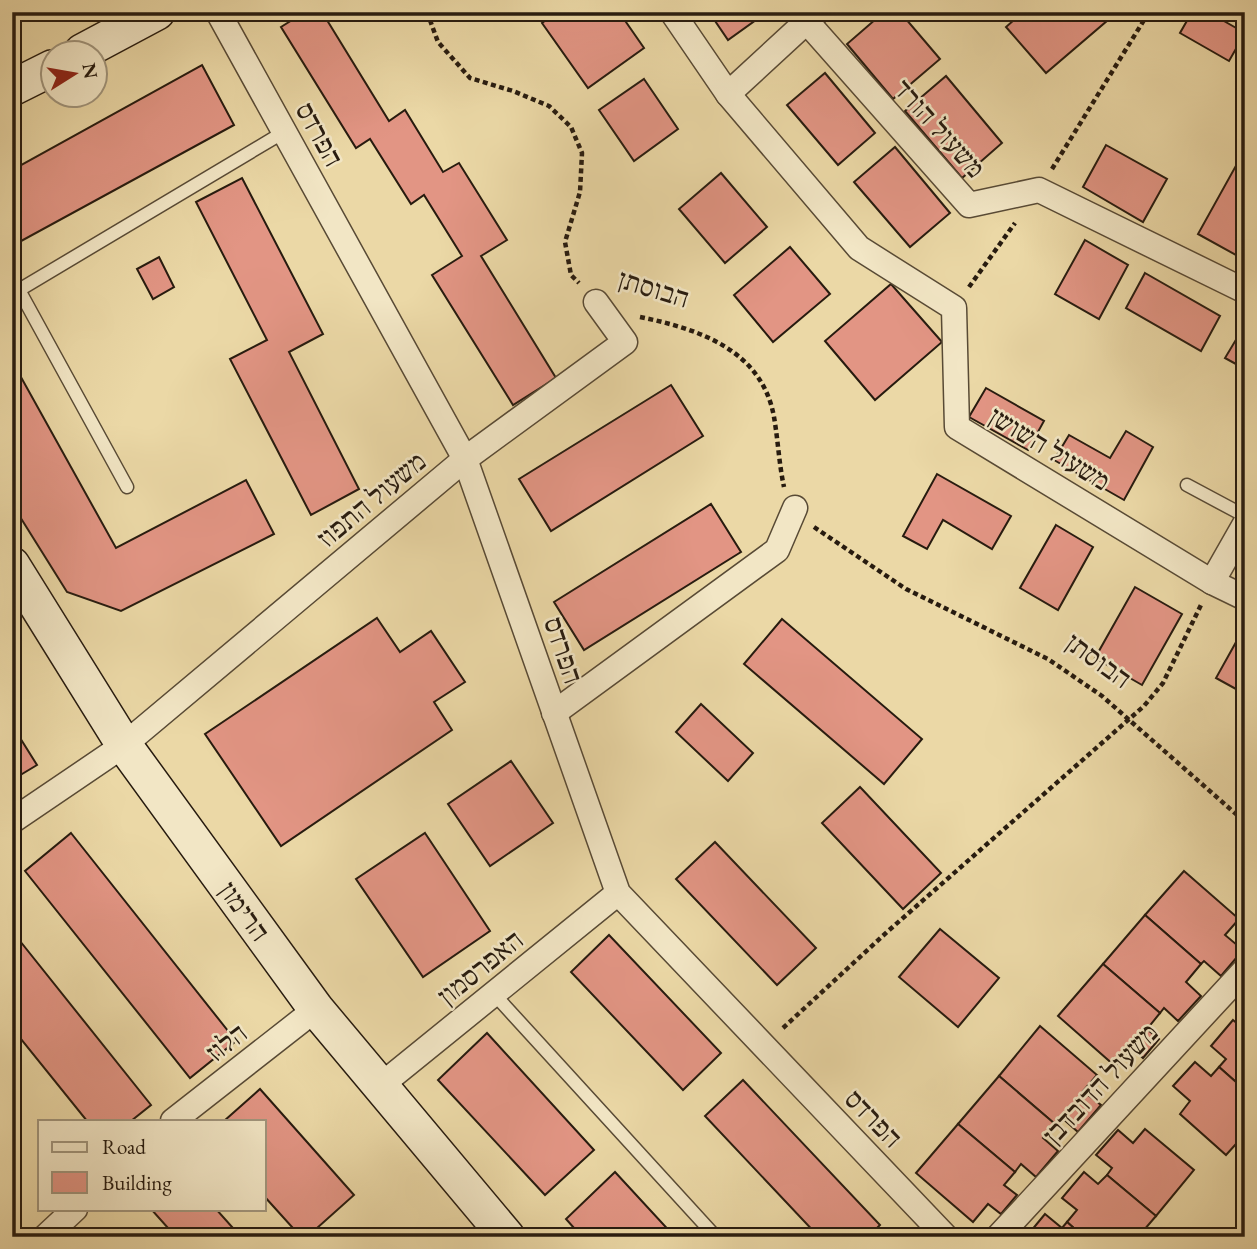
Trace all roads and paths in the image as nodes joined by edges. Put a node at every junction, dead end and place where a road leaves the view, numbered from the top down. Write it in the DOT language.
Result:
graph roads {
  1 [pos="157,12"];
  2 [pos="218,12"];
  3 [pos="426,12"];
  4 [pos="672,12"];
  5 [pos="1149,12"];
  6 [pos="812,17"];
  7 [pos="108,38"];
  8 [pos="729,94"];
  9 [pos="284,132"];
  10 [pos="1038,191"];
  11 [pos="1245,291"];
  12 [pos="596,302"];
  13 [pos="954,308"];
  14 [pos="465,460"];
  15 [pos="1187,485"];
  16 [pos="127,488"];
  17 [pos="794,508"];
  18 [pos="1245,516"];
  19 [pos="1245,524"];
  20 [pos="12,565"];
  21 [pos="1212,582"];
  22 [pos="1245,598"];
  23 [pos="554,713"];
  24 [pos="1130,720"];
  25 [pos="124,745"];
  26 [pos="12,821"];
  27 [pos="1245,822"];
  28 [pos="618,893"];
  29 [pos="1245,970"];
  30 [pos="494,994"];
  31 [pos="316,1009"];
  32 [pos="764,1045"];
  33 [pos="380,1086"];
  34 [pos="174,1120"];
  35 [pos="74,1210"];
  36 [pos="45,1237"];
  37 [pos="507,1237"];
  38 [pos="716,1237"];
  39 [pos="946,1237"];
  40 [pos="998,1237"];
  1 -- 7 [label="street"];
  2 -- 9 [label="street, הפרדס"];
  3 -- 12 [label="path, הבוסתן"];
  4 -- 8 [label="street"];
  5 -- 10 [label="path"];
  6 -- 8 [label="street"];
  6 -- 10 [label="street, משעול הורד"];
  8 -- 13 [label="street"];
  9 -- 14 [label="street, הפרדס"];
  9 -- 16 [label="lane"];
  10 -- 11 [label="street"];
  10 -- 13 [label="path"];
  12 -- 14 [label="street, משעול התפוז"];
  12 -- 17 [label="path, הבוסתן"];
  13 -- 21 [label="street, משעול השושן"];
  14 -- 23 [label="street, הפרדס"];
  14 -- 25 [label="street, משעול התפוז"];
  15 -- 18 [label="lane"];
  17 -- 23 [label="street"];
  17 -- 24 [label="path, הבוסתן"];
  19 -- 21 [label="street"];
  20 -- 25 [label="street, הרימון"];
  21 -- 22 [label="street, משעול השושן"];
  21 -- 24 [label="path"];
  23 -- 28 [label="street, הפרדס"];
  24 -- 27 [label="path, הבוסתן"];
  24 -- 32 [label="path"];
  25 -- 26 [label="street, משעול התפוז"];
  25 -- 31 [label="street, הרימון"];
  28 -- 30 [label="street, האפרסמון"];
  28 -- 32 [label="street, הפרדס"];
  29 -- 40 [label="street, משעול הדובדבן"];
  30 -- 33 [label="street, האפרסמון"];
  30 -- 38 [label="lane"];
  31 -- 33 [label="street, הרימון"];
  31 -- 34 [label="street, הלוז"];
  32 -- 39 [label="street, הפרדס"];
  33 -- 37 [label="street, הרימון"];
  35 -- 36 [label="street"];
}
